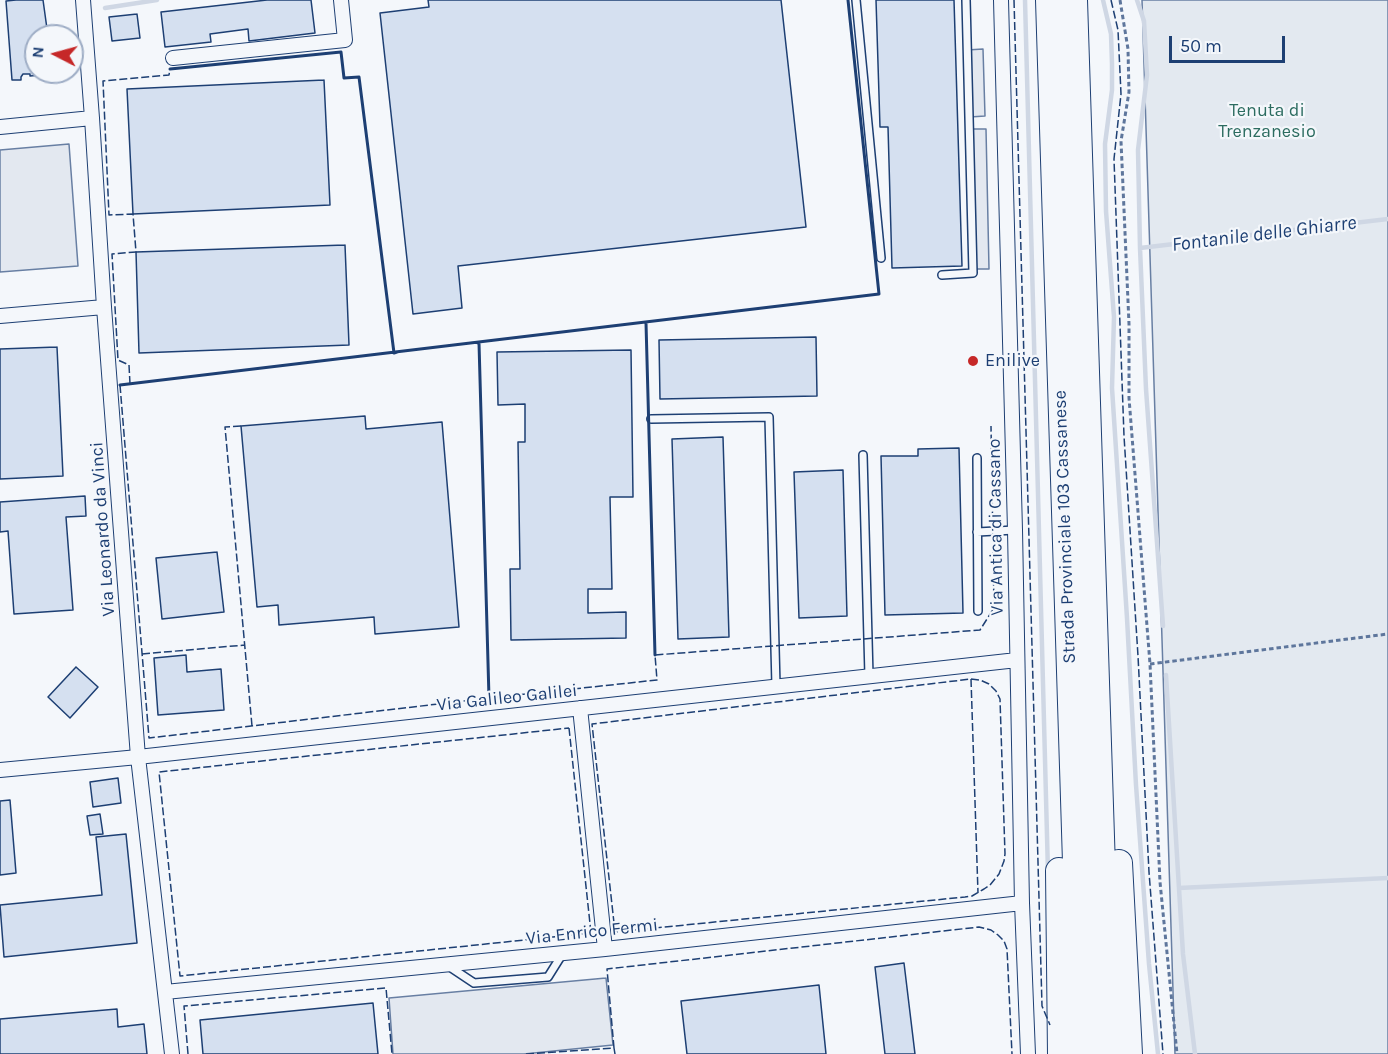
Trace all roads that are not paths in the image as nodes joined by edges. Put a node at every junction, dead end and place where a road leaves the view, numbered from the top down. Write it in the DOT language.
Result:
graph roads {
  1 [pos="83,0"];
  2 [pos="341,0"];
  3 [pos="856,0"];
  4 [pos="966,0"];
  5 [pos="1001,0"];
  6 [pos="1048,0"];
  7 [pos="1074,0"];
  8 [pos="173,58"];
  9 [pos="92,118"];
  10 [pos="0,127"];
  11 [pos="881,258"];
  12 [pos="942,275"];
  13 [pos="104,307"];
  14 [pos="0,316"];
  15 [pos="651,419"];
  16 [pos="1088,432"];
  17 [pos="863,454"];
  18 [pos="977,458"];
  19 [pos="1064,477"];
  20 [pos="1014,530"];
  21 [pos="977,532"];
  22 [pos="978,611"];
  23 [pos="1017,660"];
  24 [pos="870,676"];
  25 [pos="776,686"];
  26 [pos="580,708"];
  27 [pos="138,757"];
  28 [pos="0,770"];
  29 [pos="1022,903"];
  30 [pos="604,949"];
  31 [pos="563,953"];
  32 [pos="446,964"];
  33 [pos="165,992"];
  34 [pos="172,1054"];
  35 [pos="1028,1054"];
  36 [pos="1061,1054"];
  37 [pos="1082,1054"];
  38 [pos="1108,1054"];
  39 [pos="1129,1054"];
  1 -- 9 [label="street, Via Leonardo da Vinci"];
  2 -- 8 [label="street"];
  3 -- 11 [label="lane"];
  4 -- 12 [label="lane"];
  5 -- 20 [label="street, Via Antica di Cassano"];
  6 -- 19 [label="highway, Strada Provinciale 103 Cassanese"];
  7 -- 16 [label="highway, Strada Provinciale 103 Cassanese"];
  9 -- 10 [label="street"];
  9 -- 13 [label="street, Via Leonardo da Vinci"];
  13 -- 14 [label="street"];
  13 -- 27 [label="street, Via Leonardo da Vinci"];
  15 -- 25 [label="lane"];
  16 -- 38 [label="highway, Strada Provinciale 103 Cassanese"];
  16 -- 39 [label="highway"];
  17 -- 24 [label="lane"];
  18 -- 21 [label="lane"];
  19 -- 36 [label="highway"];
  19 -- 37 [label="highway, Strada Provinciale 103 Cassanese"];
  20 -- 21 [label="lane"];
  20 -- 23 [label="street, Via Antica di Cassano"];
  21 -- 22 [label="lane"];
  23 -- 24 [label="street, Via Galileo Galilei"];
  23 -- 29 [label="street, Via Antica di Cassano"];
  24 -- 25 [label="street, Via Galileo Galilei"];
  25 -- 26 [label="street, Via Galileo Galilei"];
  26 -- 27 [label="street, Via Galileo Galilei"];
  26 -- 30 [label="street"];
  27 -- 28 [label="street, Via Galileo Galilei"];
  27 -- 33 [label="street, Via Leonardo da Vinci"];
  29 -- 30 [label="street, Via Enrico Fermi"];
  29 -- 35 [label="street, Via Antica di Cassano"];
  30 -- 31 [label="street, Via Enrico Fermi"];
  31 -- 32 [label="street, Via Enrico Fermi"];
  31 -- 32 [label="lane"];
  32 -- 33 [label="street, Via Enrico Fermi"];
  33 -- 34 [label="street, Via Leonardo da Vinci"];
}
